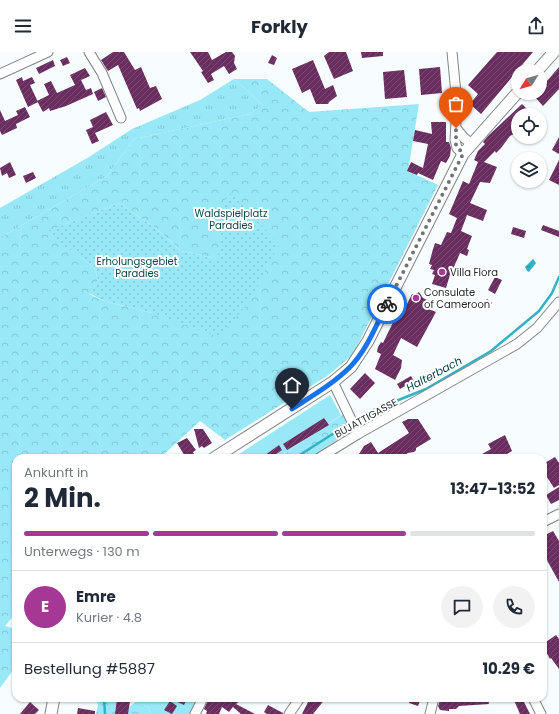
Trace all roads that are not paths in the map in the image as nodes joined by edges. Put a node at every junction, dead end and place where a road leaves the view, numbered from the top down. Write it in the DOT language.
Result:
graph roads {
  1 [pos="48,52"];
  2 [pos="89,52"];
  3 [pos="452,52"];
  4 [pos="554,52"];
  5 [pos="543,64"];
  6 [pos="0,74"];
  7 [pos="511,100"];
  8 [pos="121,118"];
  9 [pos="456,128"];
  10 [pos="471,144"];
  11 [pos="463,154"];
  12 [pos="559,302"];
  13 [pos="333,382"];
  14 [pos="356,430"];
  15 [pos="220,454"];
  16 [pos="325,454"];
  17 [pos="559,514"];
  18 [pos="547,520"];
  19 [pos="53,702"];
  20 [pos="201,702"];
  21 [pos="297,702"];
  22 [pos="433,702"];
  23 [pos="535,702"];
  24 [pos="51,714"];
  25 [pos="195,714"];
  26 [pos="289,714"];
  27 [pos="430,714"];
  28 [pos="541,714"];
  1 -- 6 [label="street"];
  2 -- 8 [label="street"];
  3 -- 9 [label="street"];
  4 -- 5 [label="main road"];
  7 -- 10 [label="main road"];
  9 -- 10 [label="street"];
  9 -- 11 [label="street"];
  10 -- 11 [label="main road"];
  11 -- 13 [label="main road"];
  12 -- 14 [label="street, BUJATTIGASSE"];
  13 -- 14 [label="street"];
  13 -- 15 [label="main road"];
  14 -- 16 [label="street, BUJATTIGASSE"];
  17 -- 18 [label="street"];
  19 -- 24 [label="main road"];
  20 -- 25 [label="street"];
  21 -- 26 [label="street"];
  22 -- 27 [label="street"];
  23 -- 28 [label="street"];
}
